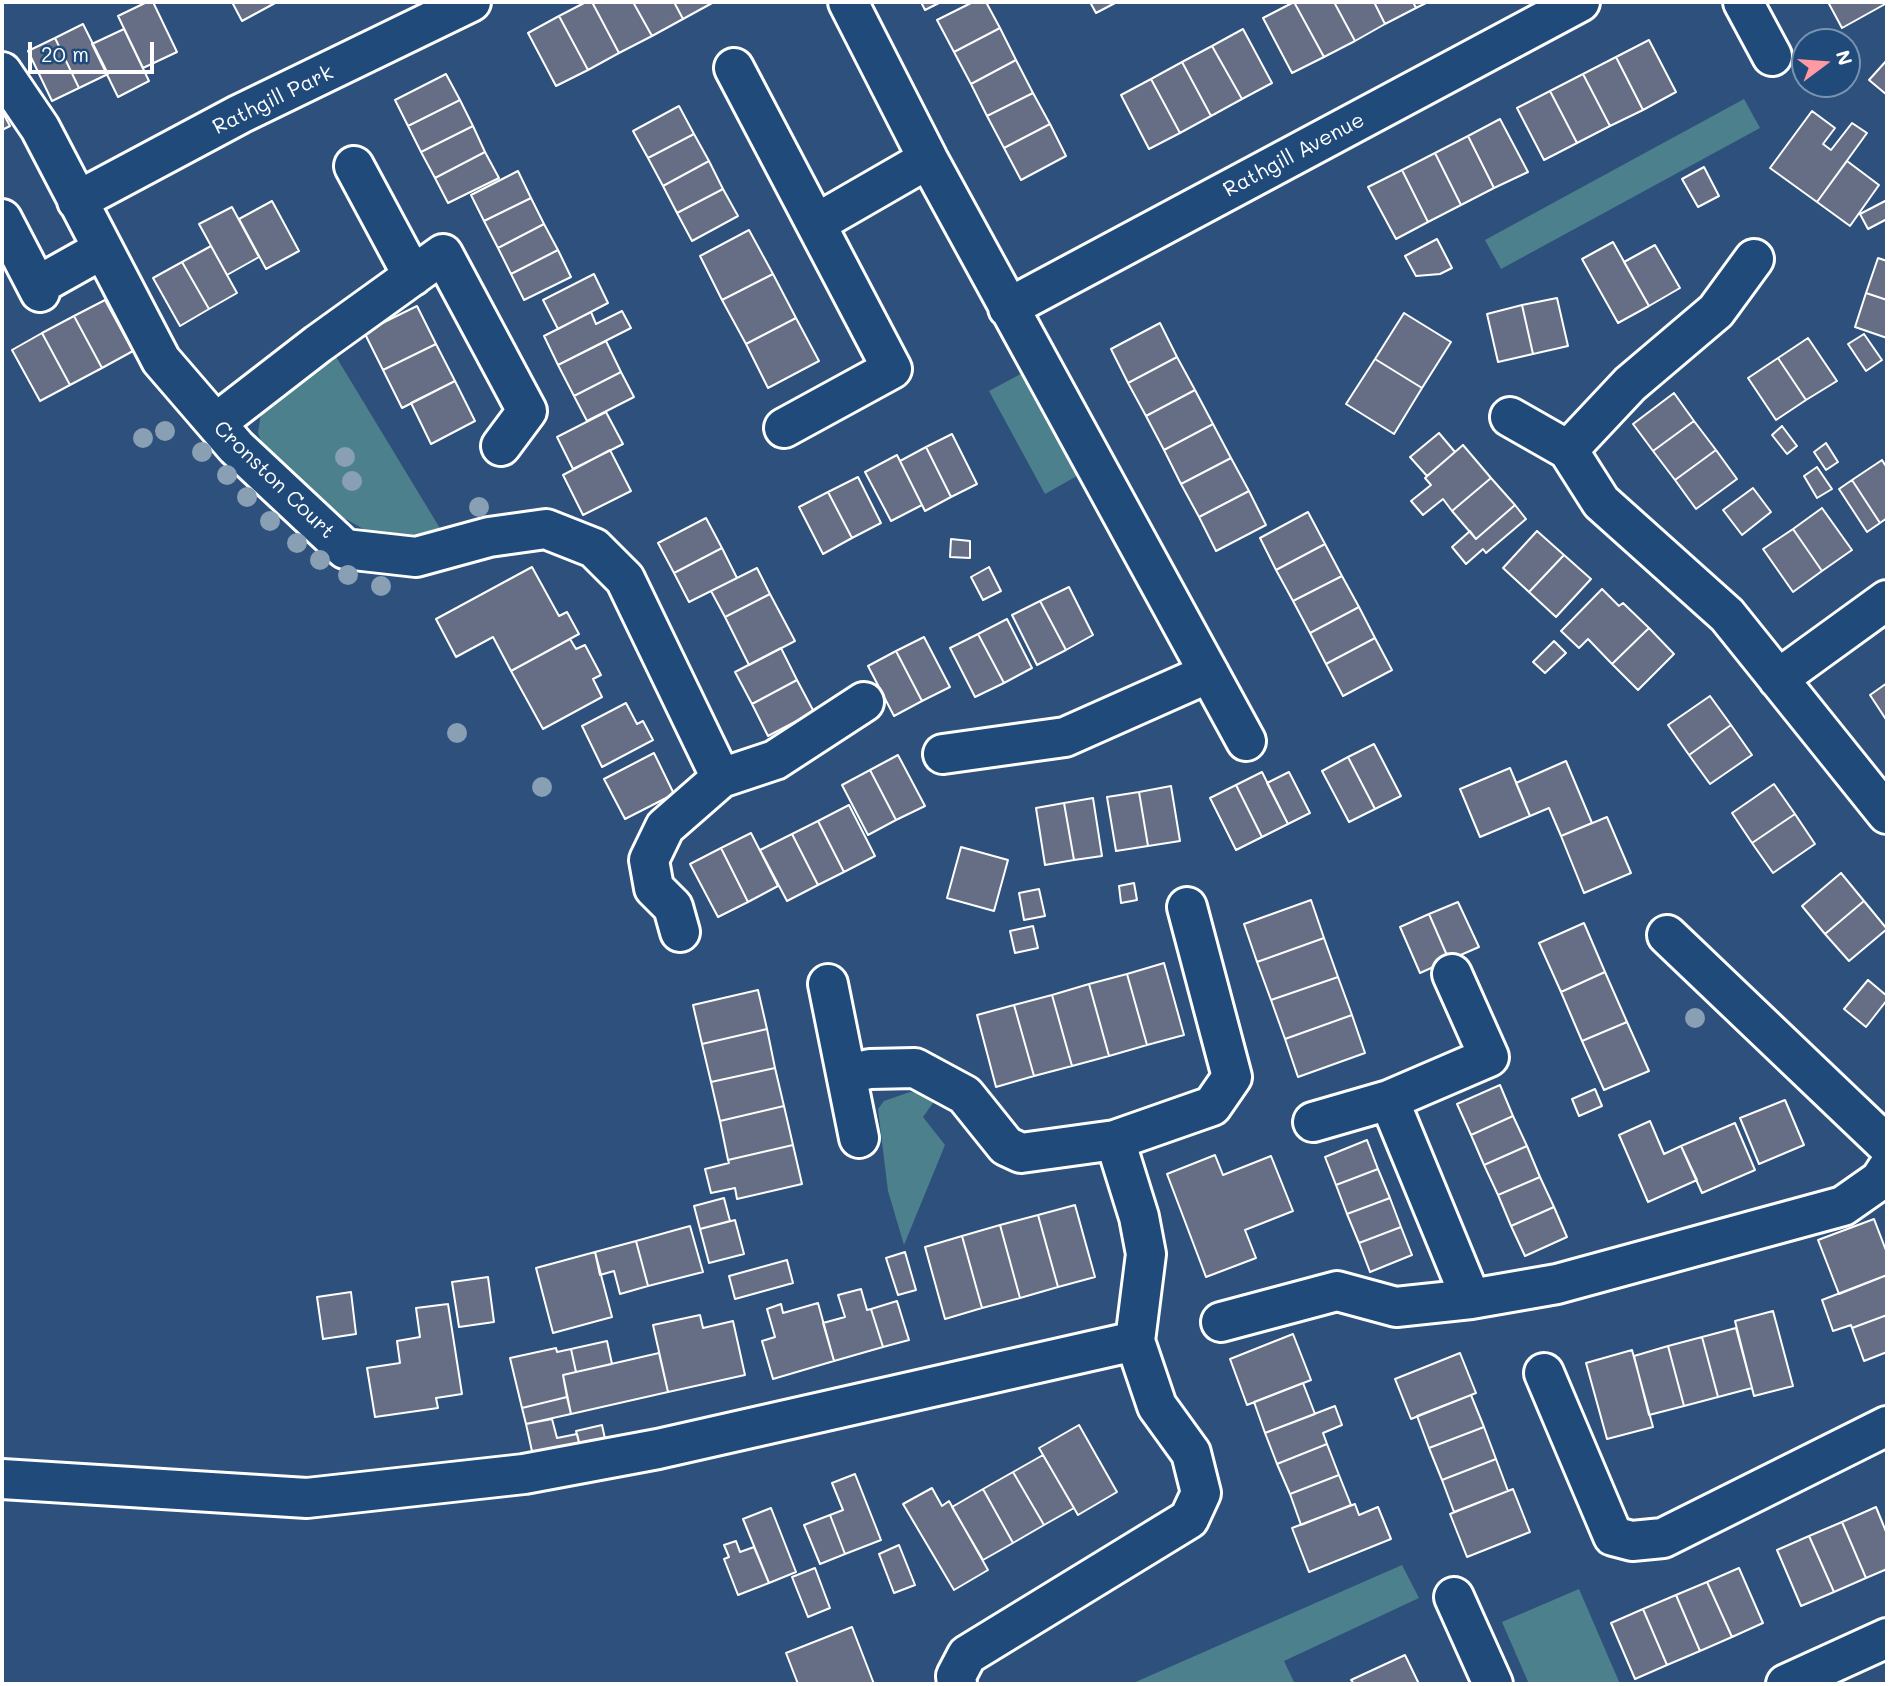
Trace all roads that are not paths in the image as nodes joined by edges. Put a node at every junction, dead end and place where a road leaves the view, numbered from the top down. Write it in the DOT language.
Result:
graph roads {
  1 [pos="471,2"];
  2 [pos="848,2"];
  3 [pos="1580,2"];
  4 [pos="1743,2"];
  5 [pos="418,14"];
  6 [pos="1772,56"];
  7 [pos="734,68"];
  8 [pos="2,72"];
  9 [pos="928,159"];
  10 [pos="354,166"];
  11 [pos="77,201"];
  12 [pos="2,219"];
  13 [pos="817,223"];
  14 [pos="103,249"];
  15 [pos="1754,259"];
  16 [pos="413,276"];
  17 [pos="1008,308"];
  18 [pos="1510,417"];
  19 [pos="216,423"];
  20 [pos="784,428"];
  21 [pos="501,446"];
  22 [pos="1569,450"];
  23 [pos="1887,600"];
  24 [pos="1209,673"];
  25 [pos="1778,679"];
  26 [pos="864,702"];
  27 [pos="1245,741"];
  28 [pos="943,754"];
  29 [pos="721,778"];
  30 [pos="1887,814"];
  31 [pos="1187,907"];
  32 [pos="680,932"];
  33 [pos="1667,935"];
  34 [pos="1452,974"];
  35 [pos="828,984"];
  36 [pos="847,1074"];
  37 [pos="1389,1100"];
  38 [pos="1313,1122"];
  39 [pos="859,1138"];
  40 [pos="1115,1140"];
  41 [pos="1887,1145"];
  42 [pos="1887,1169"];
  43 [pos="1471,1299"];
  44 [pos="1221,1322"];
  45 [pos="1135,1341"];
  46 [pos="1544,1373"];
  47 [pos="1887,1426"];
  48 [pos="2,1479"];
  49 [pos="1454,1597"];
  50 [pos="1887,1638"];
  51 [pos="957,1684"];
  52 [pos="1493,1684"];
  53 [pos="1786,1684"];
  1 -- 5 [label="street, Rathgill Park"];
  2 -- 9 [label="street"];
  3 -- 17 [label="street, Rathgill Avenue"];
  4 -- 6 [label="street"];
  5 -- 11 [label="street, Rathgill Park"];
  7 -- 13 [label="street"];
  8 -- 11 [label="street, Cronston Court"];
  9 -- 13 [label="street"];
  9 -- 17 [label="street"];
  10 -- 16 [label="street"];
  11 -- 14 [label="street, Cronston Court"];
  12 -- 14 [label="street"];
  13 -- 20 [label="street"];
  14 -- 19 [label="street, Cronston Court"];
  15 -- 22 [label="street"];
  16 -- 19 [label="street"];
  16 -- 21 [label="street"];
  17 -- 24 [label="street"];
  18 -- 22 [label="street"];
  19 -- 29 [label="street, Cronston Court"];
  22 -- 25 [label="street"];
  23 -- 25 [label="street"];
  24 -- 27 [label="street"];
  24 -- 28 [label="street"];
  25 -- 30 [label="street"];
  26 -- 29 [label="street"];
  29 -- 32 [label="street"];
  31 -- 40 [label="street"];
  33 -- 41 [label="street"];
  34 -- 37 [label="street"];
  35 -- 36 [label="street"];
  36 -- 39 [label="street"];
  36 -- 40 [label="street"];
  37 -- 38 [label="street"];
  37 -- 43 [label="street"];
  40 -- 45 [label="street"];
  42 -- 43 [label="street"];
  43 -- 44 [label="street"];
  45 -- 48 [label="street"];
  45 -- 51 [label="street"];
  46 -- 47 [label="street"];
  49 -- 52 [label="street"];
  50 -- 53 [label="street"];
}
